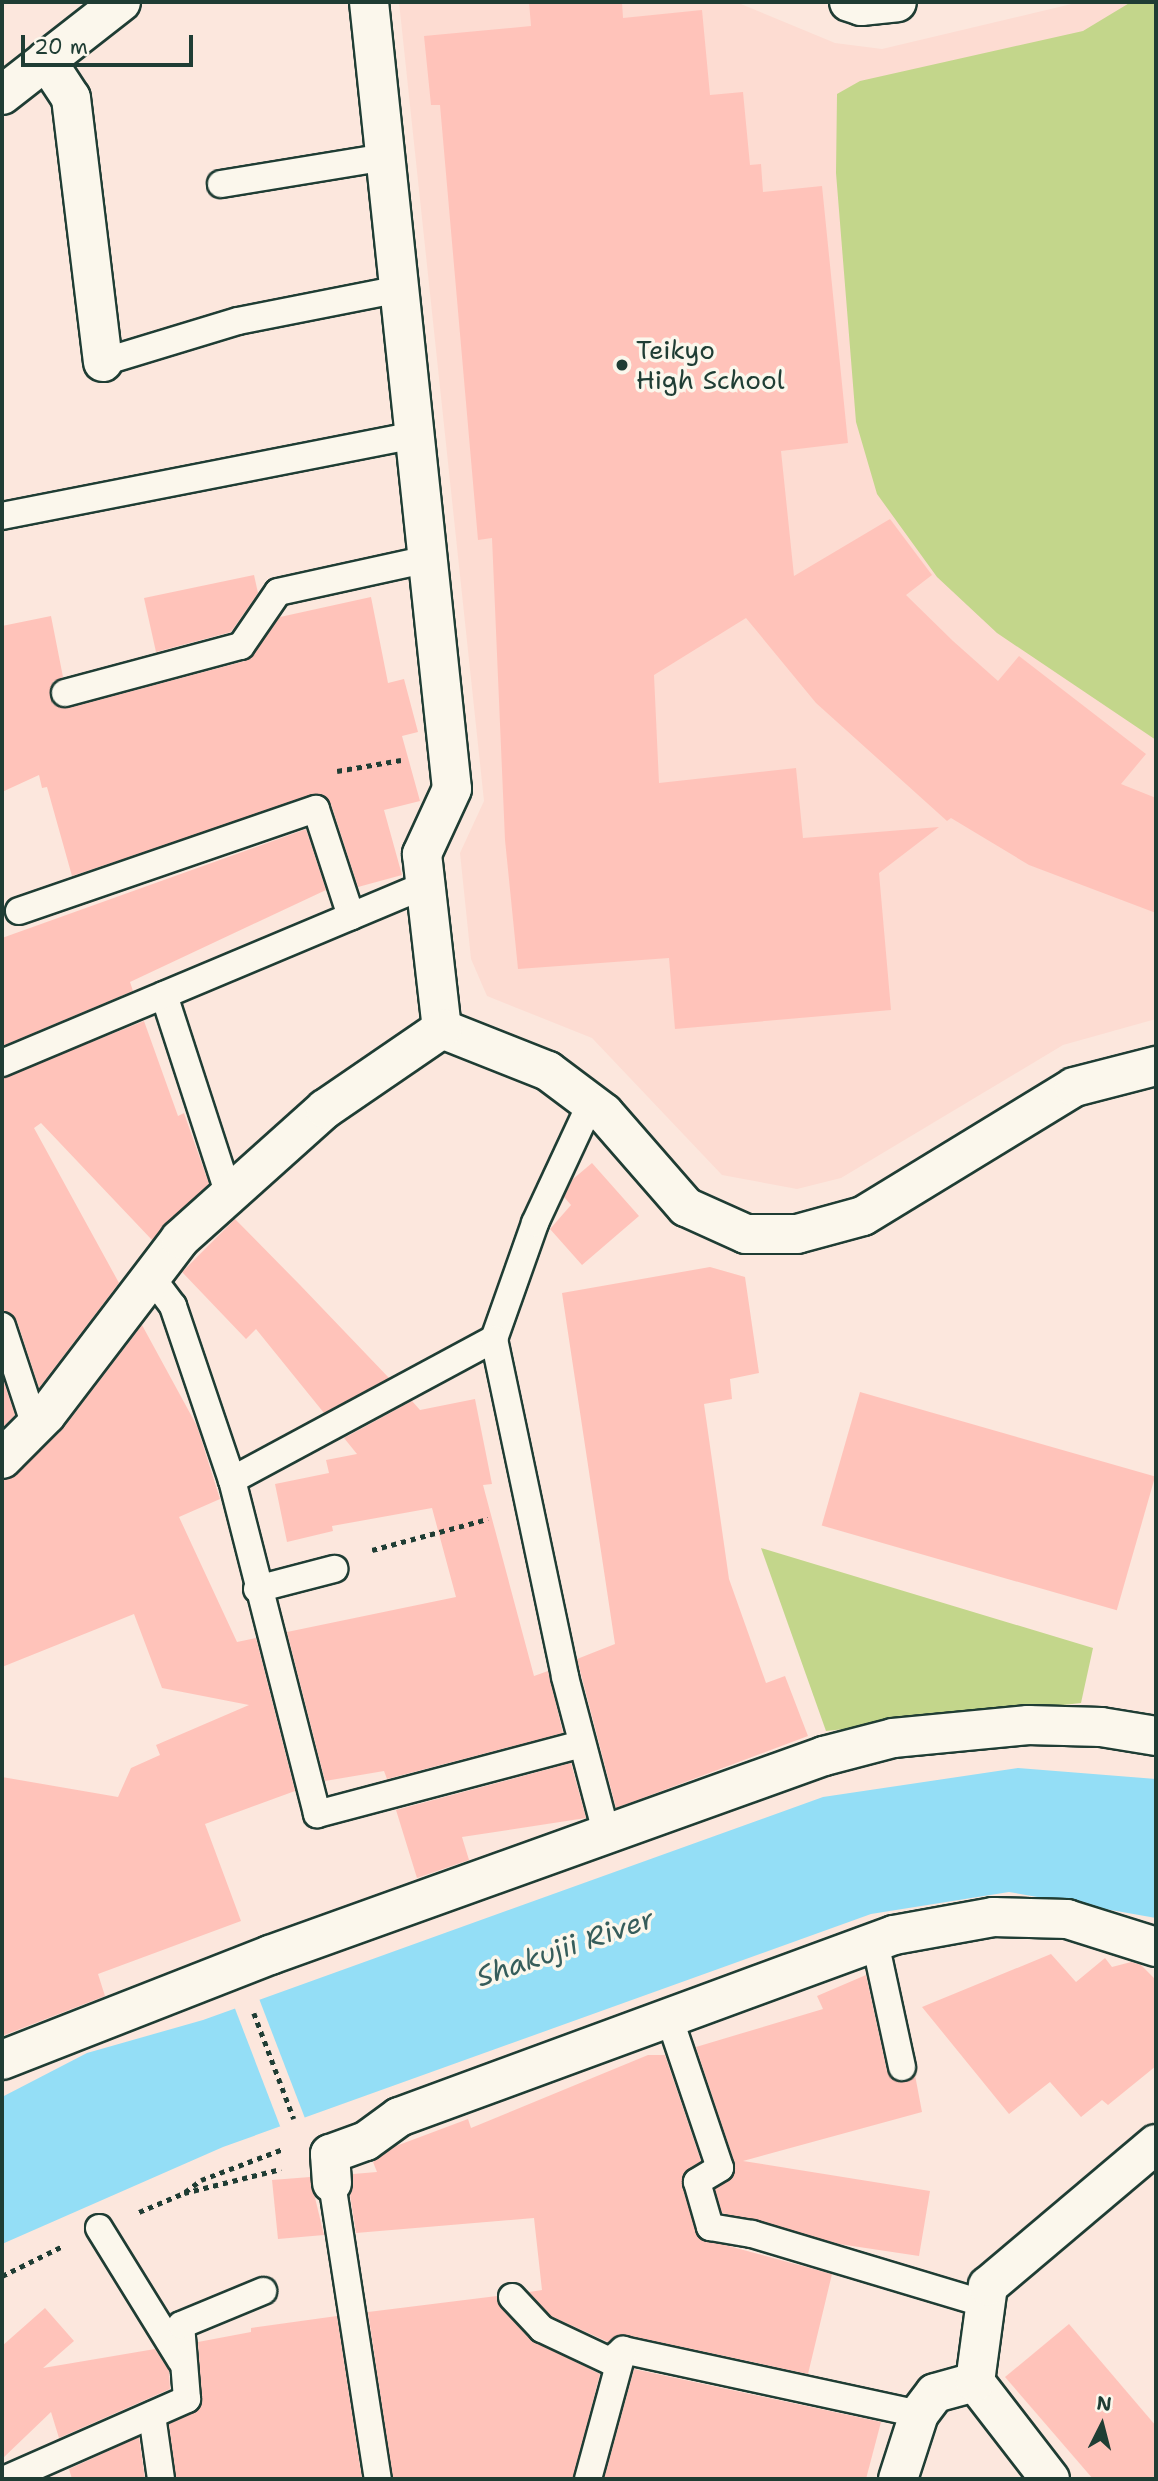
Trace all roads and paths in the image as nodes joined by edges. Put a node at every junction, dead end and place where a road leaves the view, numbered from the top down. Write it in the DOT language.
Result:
graph roads {
  1 [pos="121,2"];
  2 [pos="369,2"];
  3 [pos="849,2"];
  4 [pos="897,2"];
  5 [pos="46,60"];
  6 [pos="2,95"];
  7 [pos="386,157"];
  8 [pos="220,184"];
  9 [pos="399,289"];
  10 [pos="103,362"];
  11 [pos="415,435"];
  12 [pos="2,516"];
  13 [pos="428,559"];
  14 [pos="65,693"];
  15 [pos="448,751"];
  16 [pos="316,809"];
  17 [pos="426,885"];
  18 [pos="19,911"];
  19 [pos="351,916"];
  20 [pos="164,995"];
  21 [pos="443,1029"];
  22 [pos="2,1063"];
  23 [pos="1156,1066"];
  24 [pos="591,1103"];
  25 [pos="229,1195"];
  26 [pos="152,1278"];
  27 [pos="2,1326"];
  28 [pos="494,1339"];
  29 [pos="34,1426"];
  30 [pos="2,1459"];
  31 [pos="232,1479"];
  32 [pos="530,1508"];
  33 [pos="334,1569"];
  34 [pos="257,1590"];
  35 [pos="1156,1736"];
  36 [pos="582,1744"];
  37 [pos="606,1832"];
  38 [pos="875,1942"];
  39 [pos="1156,1947"];
  40 [pos="248,1999"];
  41 [pos="670,2020"];
  42 [pos="8,2057"];
  43 [pos="902,2067"];
  44 [pos="297,2129"];
  45 [pos="1156,2144"];
  46 [pos="289,2147"];
  47 [pos="331,2168"];
  48 [pos="184,2193"];
  49 [pos="99,2228"];
  50 [pos="2,2276"];
  51 [pos="263,2291"];
  52 [pos="512,2297"];
  53 [pos="986,2304"];
  54 [pos="623,2350"];
  55 [pos="184,2365"];
  56 [pos="975,2382"];
  57 [pos="919,2414"];
  58 [pos="152,2415"];
  59 [pos="6,2479"];
  60 [pos="161,2479"];
  61 [pos="377,2479"];
  62 [pos="588,2479"];
  63 [pos="898,2479"];
  64 [pos="1050,2479"];
  1 -- 5 [label="street"];
  2 -- 7 [label="street"];
  3 -- 4 [label="street"];
  5 -- 6 [label="street"];
  5 -- 10 [label="street"];
  7 -- 8 [label="lane"];
  7 -- 9 [label="street"];
  9 -- 10 [label="lane"];
  9 -- 11 [label="street"];
  11 -- 12 [label="lane"];
  11 -- 13 [label="street"];
  13 -- 14 [label="lane"];
  13 -- 15 [label="street"];
  15 -- 16 [label="path"];
  15 -- 17 [label="street"];
  16 -- 18 [label="lane"];
  16 -- 19 [label="lane"];
  17 -- 19 [label="lane"];
  17 -- 21 [label="street"];
  19 -- 20 [label="lane"];
  20 -- 22 [label="lane"];
  20 -- 25 [label="lane"];
  21 -- 24 [label="street"];
  21 -- 25 [label="street"];
  23 -- 24 [label="street"];
  24 -- 28 [label="lane"];
  25 -- 26 [label="street"];
  26 -- 29 [label="street"];
  26 -- 31 [label="lane"];
  27 -- 29 [label="lane"];
  28 -- 31 [label="lane"];
  28 -- 32 [label="lane"];
  29 -- 30 [label="street"];
  31 -- 34 [label="lane"];
  32 -- 33 [label="path"];
  32 -- 36 [label="lane"];
  33 -- 34 [label="lane"];
  34 -- 36 [label="lane"];
  35 -- 37 [label="street"];
  36 -- 37 [label="lane"];
  37 -- 42 [label="street"];
  38 -- 39 [label="street"];
  38 -- 41 [label="street"];
  38 -- 43 [label="lane"];
  40 -- 44 [label="path"];
  41 -- 47 [label="street"];
  41 -- 53 [label="lane"];
  45 -- 53 [label="street"];
  46 -- 48 [label="path"];
  47 -- 48 [label="path"];
  47 -- 61 [label="lane"];
  48 -- 49 [label="path"];
  49 -- 50 [label="path"];
  49 -- 55 [label="lane"];
  51 -- 55 [label="lane"];
  52 -- 54 [label="lane"];
  53 -- 56 [label="street"];
  54 -- 57 [label="lane"];
  54 -- 62 [label="lane"];
  55 -- 58 [label="lane"];
  56 -- 57 [label="street"];
  56 -- 64 [label="street"];
  57 -- 63 [label="street"];
  58 -- 59 [label="lane"];
  58 -- 60 [label="lane"];
}
